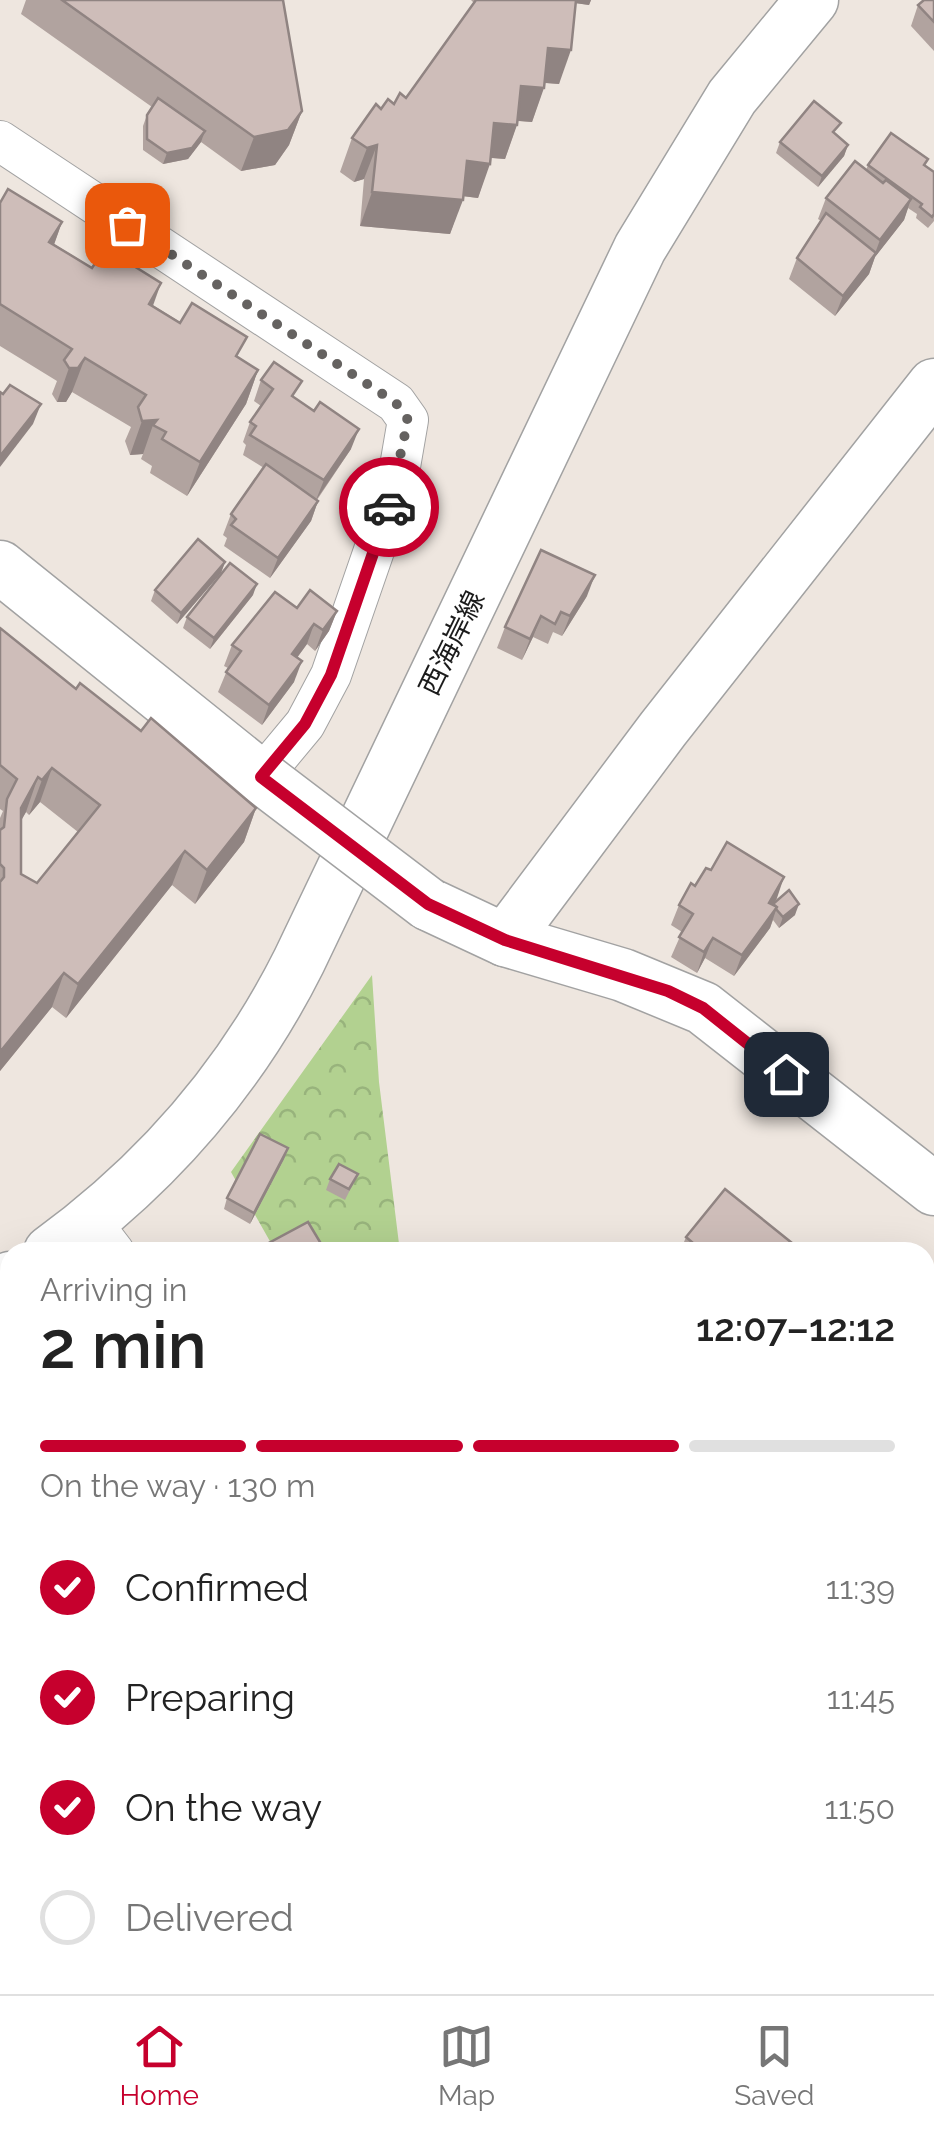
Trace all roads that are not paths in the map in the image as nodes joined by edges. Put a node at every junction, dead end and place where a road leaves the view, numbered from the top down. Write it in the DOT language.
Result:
graph roads {
  1 [pos="812,0"];
  2 [pos="0,142"];
  3 [pos="934,385"];
  4 [pos="0,567"];
  5 [pos="261,777"];
  6 [pos="505,940"];
  7 [pos="934,1188"];
  8 [pos="85,1242"];
  1 -- 8 [label="street, 西海岸線"];
  2 -- 5 [label="street"];
  3 -- 6 [label="street"];
  4 -- 5 [label="street"];
  5 -- 6 [label="street, bridge"];
  6 -- 7 [label="street"];
}
